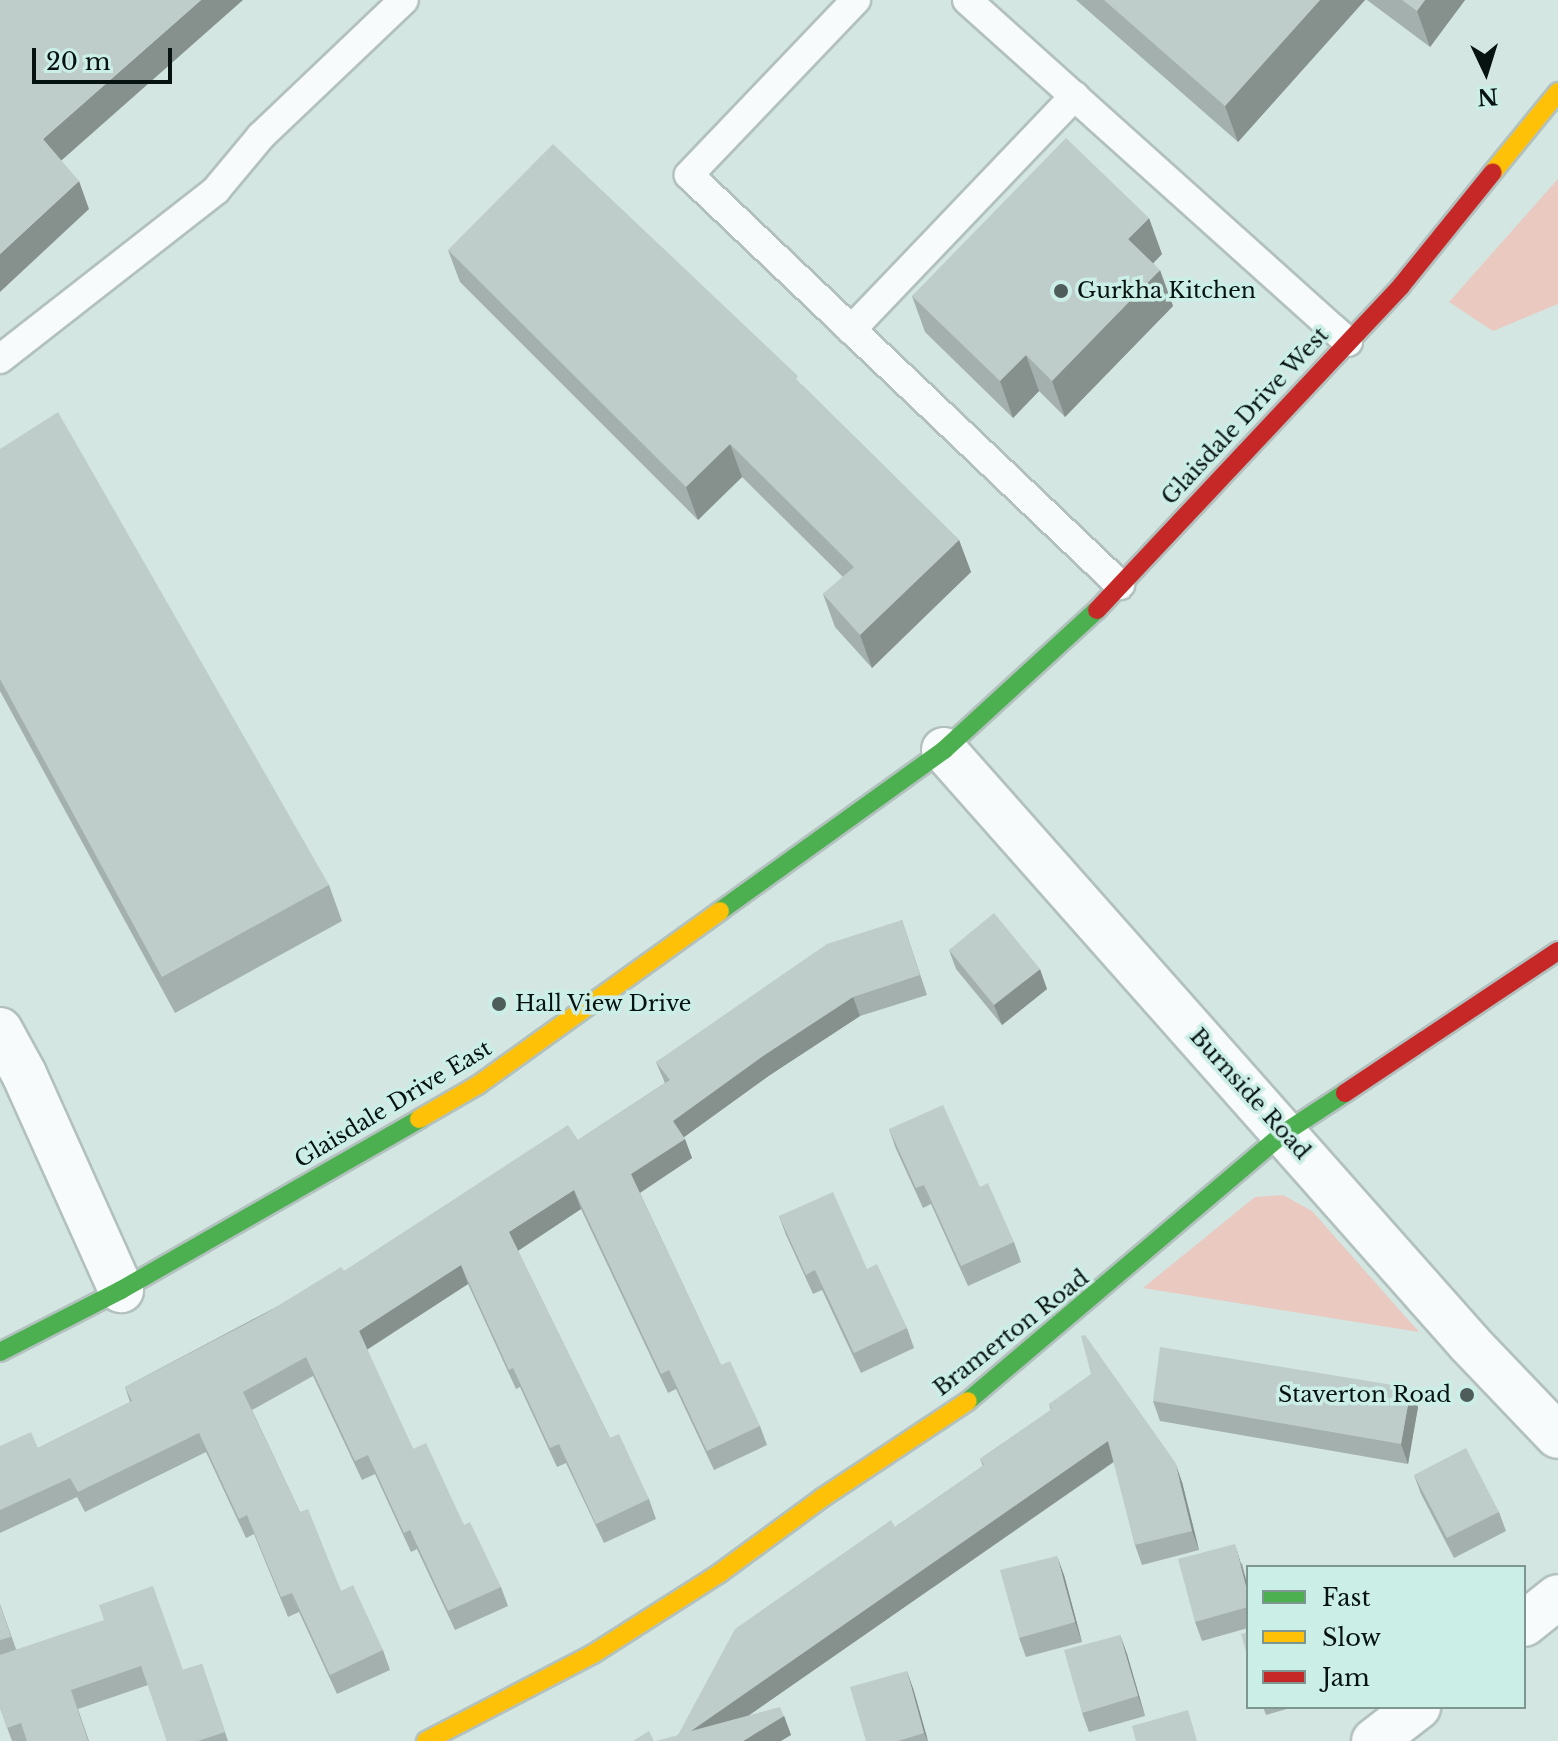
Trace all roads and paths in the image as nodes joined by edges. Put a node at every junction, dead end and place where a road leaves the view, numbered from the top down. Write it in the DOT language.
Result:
graph roads {
  1 [pos="404,0"];
  2 [pos="856,0"];
  3 [pos="967,0"];
  4 [pos="1558,92"];
  5 [pos="1075,96"];
  6 [pos="851,330"];
  7 [pos="1348,342"];
  8 [pos="0,359"];
  9 [pos="1120,585"];
  10 [pos="944,750"];
  11 [pos="1558,951"];
  12 [pos="0,1030"];
  13 [pos="1284,1133"];
  14 [pos="121,1290"];
  15 [pos="0,1352"];
  16 [pos="1558,1436"];
  17 [pos="1558,1597"];
  18 [pos="1526,1622"];
  19 [pos="1415,1709"];
  20 [pos="426,1741"];
  21 [pos="1374,1741"];
  1 -- 8 [label="lane"];
  2 -- 6 [label="lane"];
  3 -- 5 [label="lane"];
  4 -- 7 [label="street, Glaisdale Drive West"];
  5 -- 6 [label="lane"];
  5 -- 7 [label="lane"];
  6 -- 9 [label="lane"];
  7 -- 9 [label="street, Glaisdale Drive West"];
  9 -- 10 [label="street, Glaisdale Drive West"];
  10 -- 13 [label="street, Burnside Road"];
  10 -- 14 [label="street, Glaisdale Drive East"];
  11 -- 13 [label="street, Bramerton Road"];
  12 -- 14 [label="street"];
  13 -- 16 [label="street, Burnside Road"];
  13 -- 20 [label="street, Bramerton Road"];
  14 -- 15 [label="street, Glaisdale Drive East"];
  17 -- 18 [label="street"];
  19 -- 21 [label="street"];
}
